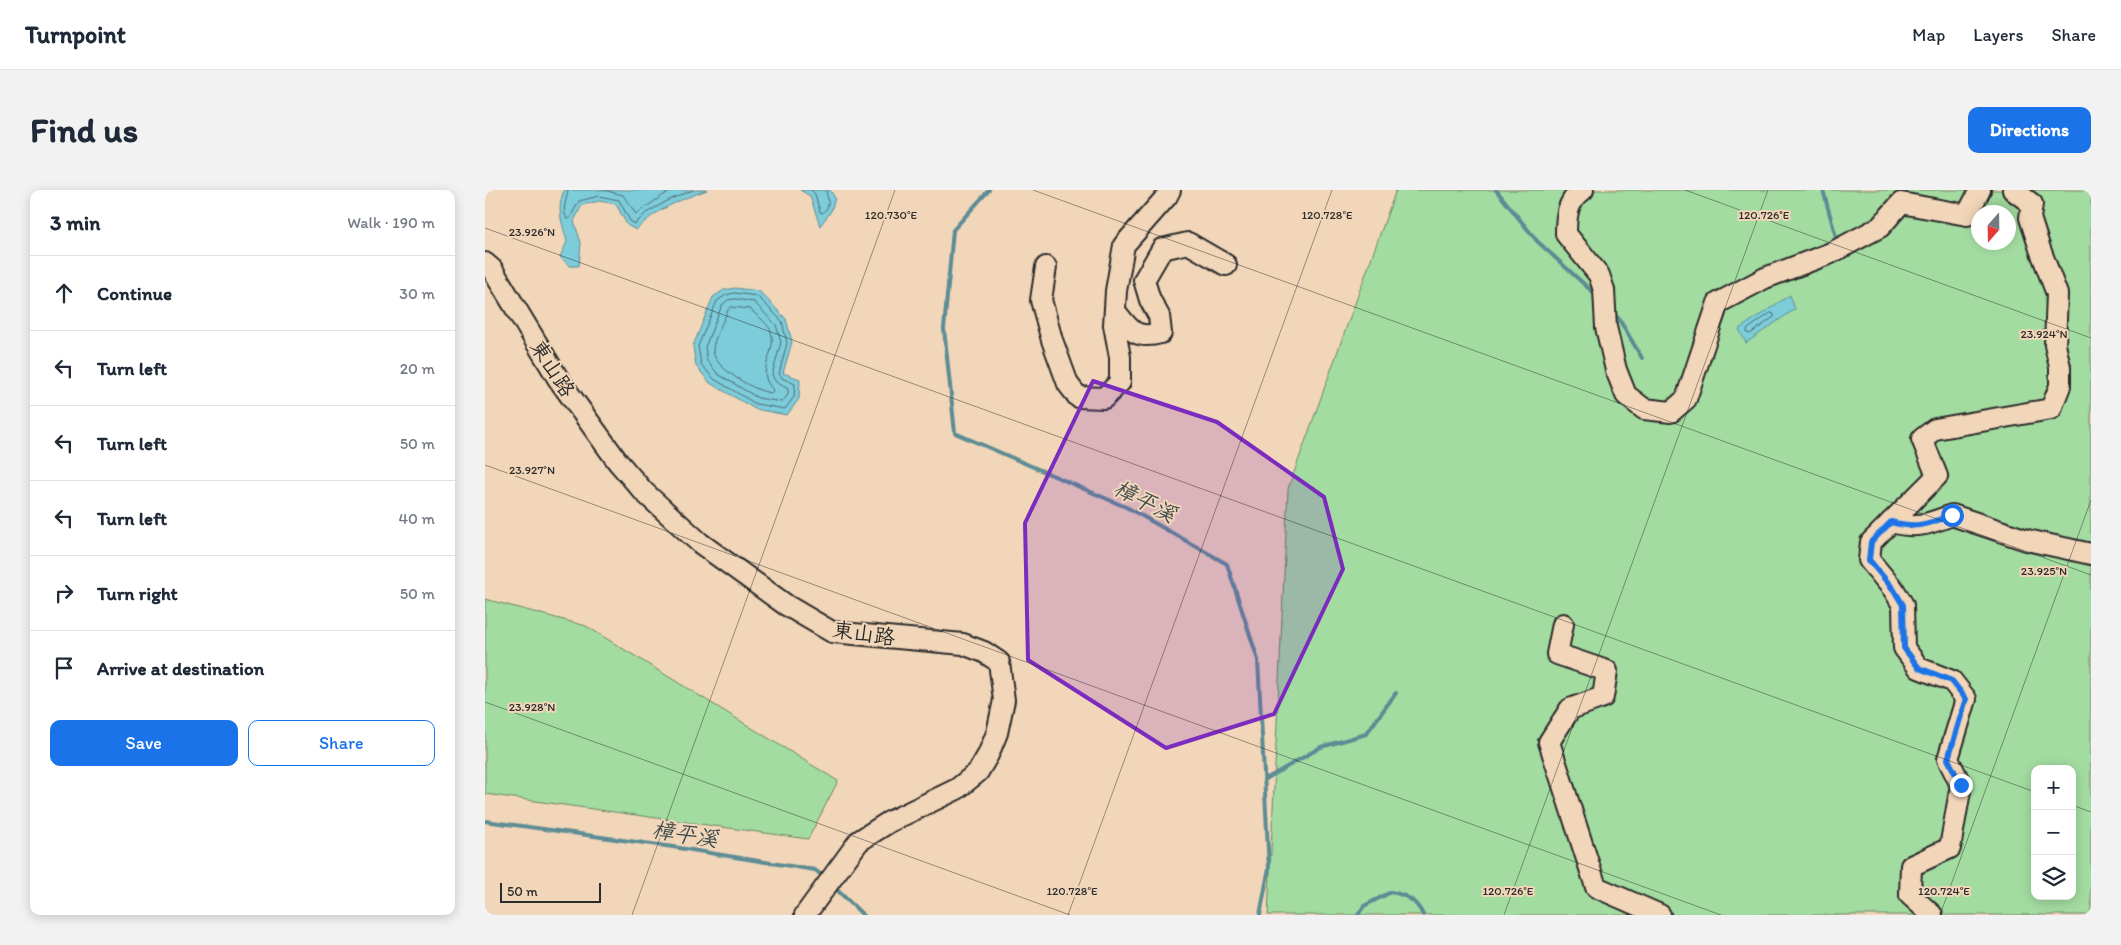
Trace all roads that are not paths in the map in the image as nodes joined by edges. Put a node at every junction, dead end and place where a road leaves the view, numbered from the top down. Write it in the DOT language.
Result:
graph roads {
  1 [pos="1170,190"];
  2 [pos="1583,190"];
  3 [pos="1980,190"];
  4 [pos="2013,190"];
  5 [pos="485,263"];
  6 [pos="1226,265"];
  7 [pos="1046,267"];
  8 [pos="1115,311"];
  9 [pos="1891,522"];
  10 [pos="2091,554"];
  11 [pos="1563,624"];
  12 [pos="809,909"];
  13 [pos="1660,915"];
  14 [pos="1932,915"];
  1 -- 8 [label="street"];
  2 -- 3 [label="street"];
  4 -- 9 [label="street"];
  5 -- 12 [label="street, 東山路"];
  6 -- 8 [label="street"];
  7 -- 8 [label="street"];
  9 -- 10 [label="street"];
  9 -- 14 [label="street"];
  11 -- 13 [label="street"];
}
